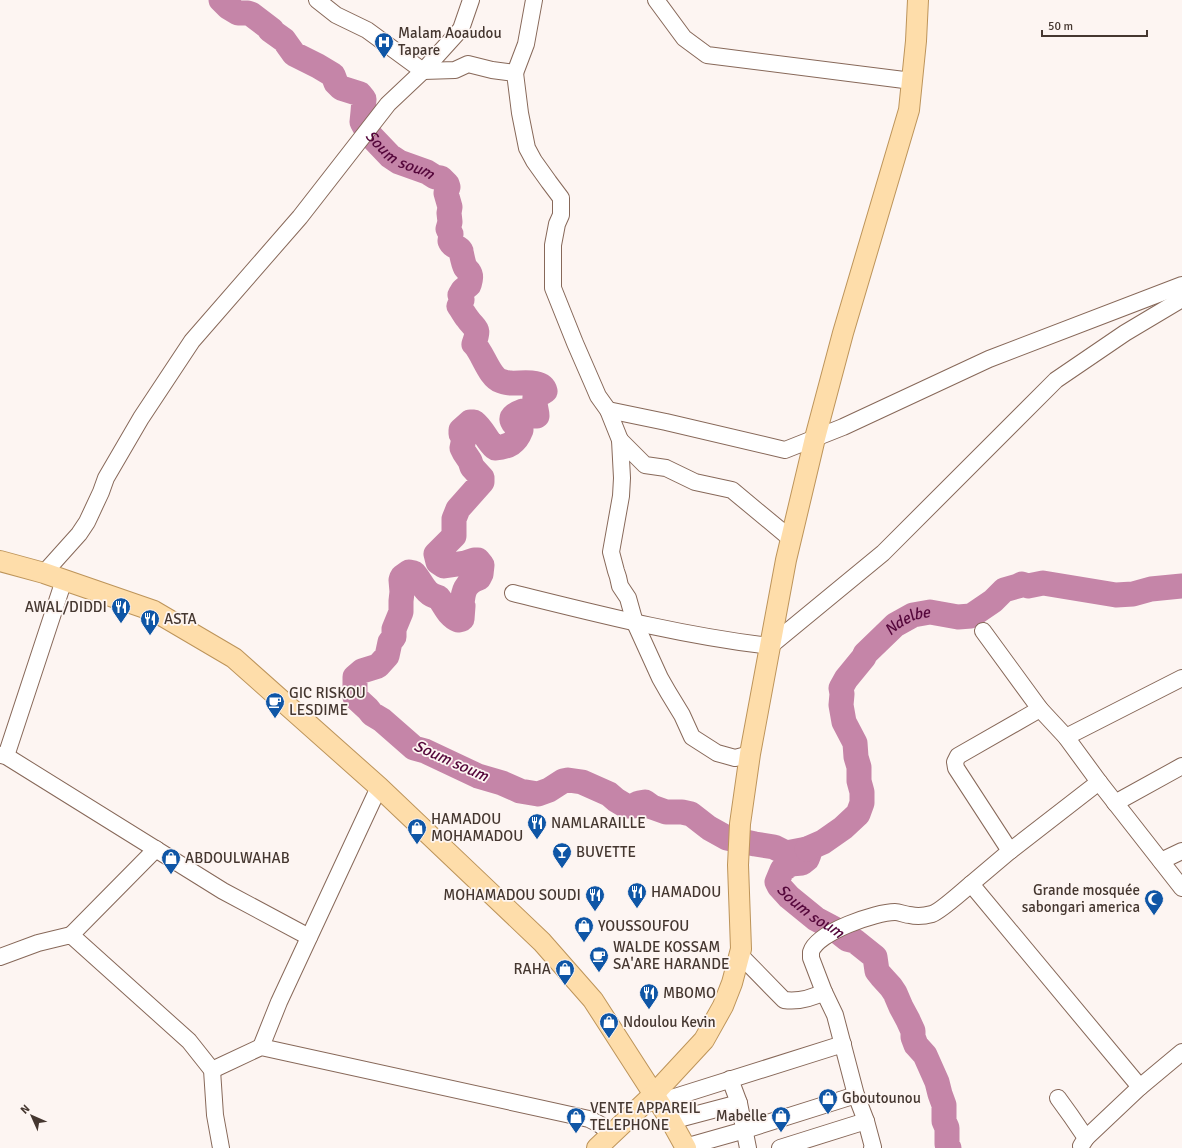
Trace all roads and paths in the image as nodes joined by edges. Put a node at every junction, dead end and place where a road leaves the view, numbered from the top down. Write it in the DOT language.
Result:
graph roads {
  1 [pos="317,0"];
  2 [pos="471,0"];
  3 [pos="534,0"];
  4 [pos="656,0"];
  5 [pos="918,0"];
  6 [pos="423,71"];
  7 [pos="516,73"];
  8 [pos="912,81"];
  9 [pos="1182,285"];
  10 [pos="1182,299"];
  11 [pos="608,410"];
  12 [pos="815,438"];
  13 [pos="620,440"];
  14 [pos="791,539"];
  15 [pos="0,561"];
  16 [pos="44,574"];
  17 [pos="64,580"];
  18 [pos="513,593"];
  19 [pos="635,623"];
  20 [pos="983,631"];
  21 [pos="770,646"];
  22 [pos="1182,678"];
  23 [pos="1040,709"];
  24 [pos="1066,737"];
  25 [pos="750,754"];
  26 [pos="3,755"];
  27 [pos="1182,766"];
  28 [pos="1099,782"];
  29 [pos="379,787"];
  30 [pos="1115,803"];
  31 [pos="156,849"];
  32 [pos="1182,850"];
  33 [pos="1010,851"];
  34 [pos="1161,861"];
  35 [pos="971,884"];
  36 [pos="1182,888"];
  37 [pos="71,935"];
  38 [pos="309,937"];
  39 [pos="739,954"];
  40 [pos="0,957"];
  41 [pos="824,992"];
  42 [pos="843,1044"];
  43 [pos="261,1047"];
  44 [pos="1182,1052"];
  45 [pos="212,1070"];
  46 [pos="730,1079"];
  47 [pos="1140,1087"];
  48 [pos="856,1095"];
  49 [pos="656,1098"];
  50 [pos="1058,1098"];
  51 [pos="739,1103"];
  52 [pos="671,1121"];
  53 [pos="866,1121"];
  54 [pos="745,1130"];
  55 [pos="612,1134"];
  56 [pos="1083,1143"];
  57 [pos="685,1147"];
  58 [pos="221,1148"];
  59 [pos="597,1148"];
  60 [pos="748,1148"];
  61 [pos="780,1148"];
  62 [pos="872,1148"];
  1 -- 6 [label="street"];
  2 -- 6 [label="street"];
  3 -- 7 [label="street"];
  4 -- 8 [label="street"];
  5 -- 8 [label="main road"];
  6 -- 7 [label="street"];
  6 -- 16 [label="street"];
  7 -- 11 [label="street"];
  8 -- 12 [label="main road"];
  9 -- 12 [label="street"];
  10 -- 21 [label="street"];
  11 -- 12 [label="street"];
  11 -- 13 [label="street"];
  12 -- 14 [label="main road"];
  13 -- 14 [label="street"];
  13 -- 19 [label="street"];
  14 -- 21 [label="main road"];
  15 -- 16 [label="main road"];
  16 -- 17 [label="main road"];
  17 -- 26 [label="street"];
  17 -- 29 [label="main road"];
  18 -- 19 [label="street"];
  19 -- 21 [label="street"];
  19 -- 25 [label="street"];
  20 -- 23 [label="street"];
  21 -- 25 [label="main road"];
  22 -- 24 [label="street"];
  23 -- 24 [label="street"];
  23 -- 33 [label="street"];
  24 -- 28 [label="street"];
  25 -- 39 [label="main road"];
  26 -- 31 [label="street"];
  27 -- 30 [label="street"];
  28 -- 30 [label="street"];
  28 -- 33 [label="street"];
  29 -- 38 [label="street"];
  29 -- 49 [label="main road"];
  30 -- 34 [label="street"];
  31 -- 37 [label="street"];
  31 -- 38 [label="street"];
  32 -- 34 [label="street"];
  33 -- 35 [label="street"];
  34 -- 36 [label="street"];
  35 -- 41 [label="street"];
  35 -- 47 [label="street"];
  37 -- 40 [label="street"];
  37 -- 45 [label="street"];
  38 -- 43 [label="street"];
  39 -- 41 [label="street"];
  39 -- 49 [label="main road"];
  41 -- 42 [label="street"];
  42 -- 46 [label="street"];
  42 -- 48 [label="street"];
  43 -- 45 [label="street"];
  43 -- 55 [label="street"];
  44 -- 47 [label="street"];
  45 -- 58 [label="street"];
  46 -- 49 [label="street"];
  46 -- 51 [label="street"];
  47 -- 56 [label="street"];
  48 -- 53 [label="street"];
  48 -- 54 [label="street"];
  49 -- 52 [label="main road"];
  49 -- 55 [label="main road"];
  50 -- 56 [label="street"];
  51 -- 52 [label="street"];
  51 -- 54 [label="street"];
  52 -- 57 [label="main road"];
  53 -- 61 [label="street"];
  53 -- 62 [label="street"];
  54 -- 57 [label="street"];
  54 -- 60 [label="street"];
  55 -- 59 [label="main road"];
}
